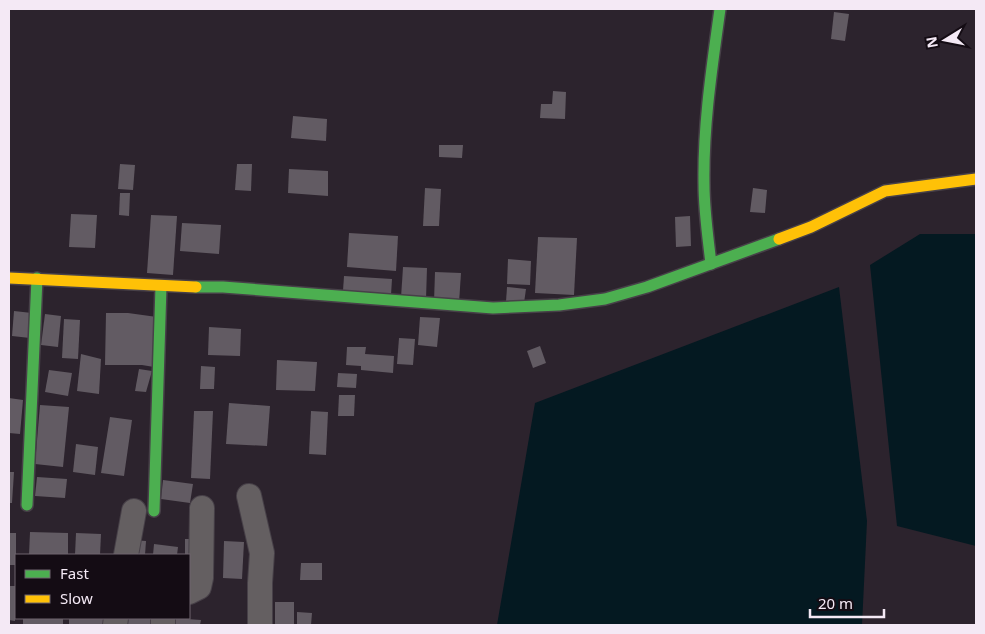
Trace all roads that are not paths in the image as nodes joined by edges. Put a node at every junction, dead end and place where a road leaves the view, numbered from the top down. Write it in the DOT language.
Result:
graph roads {
  1 [pos="720,9"];
  2 [pos="976,179"];
  3 [pos="711,264"];
  4 [pos="9,278"];
  5 [pos="37,278"];
  6 [pos="161,286"];
  7 [pos="249,496"];
  8 [pos="27,505"];
  9 [pos="202,508"];
  10 [pos="144,511"];
  11 [pos="126,554"];
  12 [pos="190,592"];
  13 [pos="260,625"];
  1 -- 3 [label="main road"];
  2 -- 3 [label="main road"];
  3 -- 6 [label="main road"];
  4 -- 5 [label="main road"];
  5 -- 6 [label="main road"];
  5 -- 8 [label="main road"];
  6 -- 10 [label="main road"];
  7 -- 13 [label="street"];
  9 -- 12 [label="street"];
  10 -- 11 [label="street"];
}
